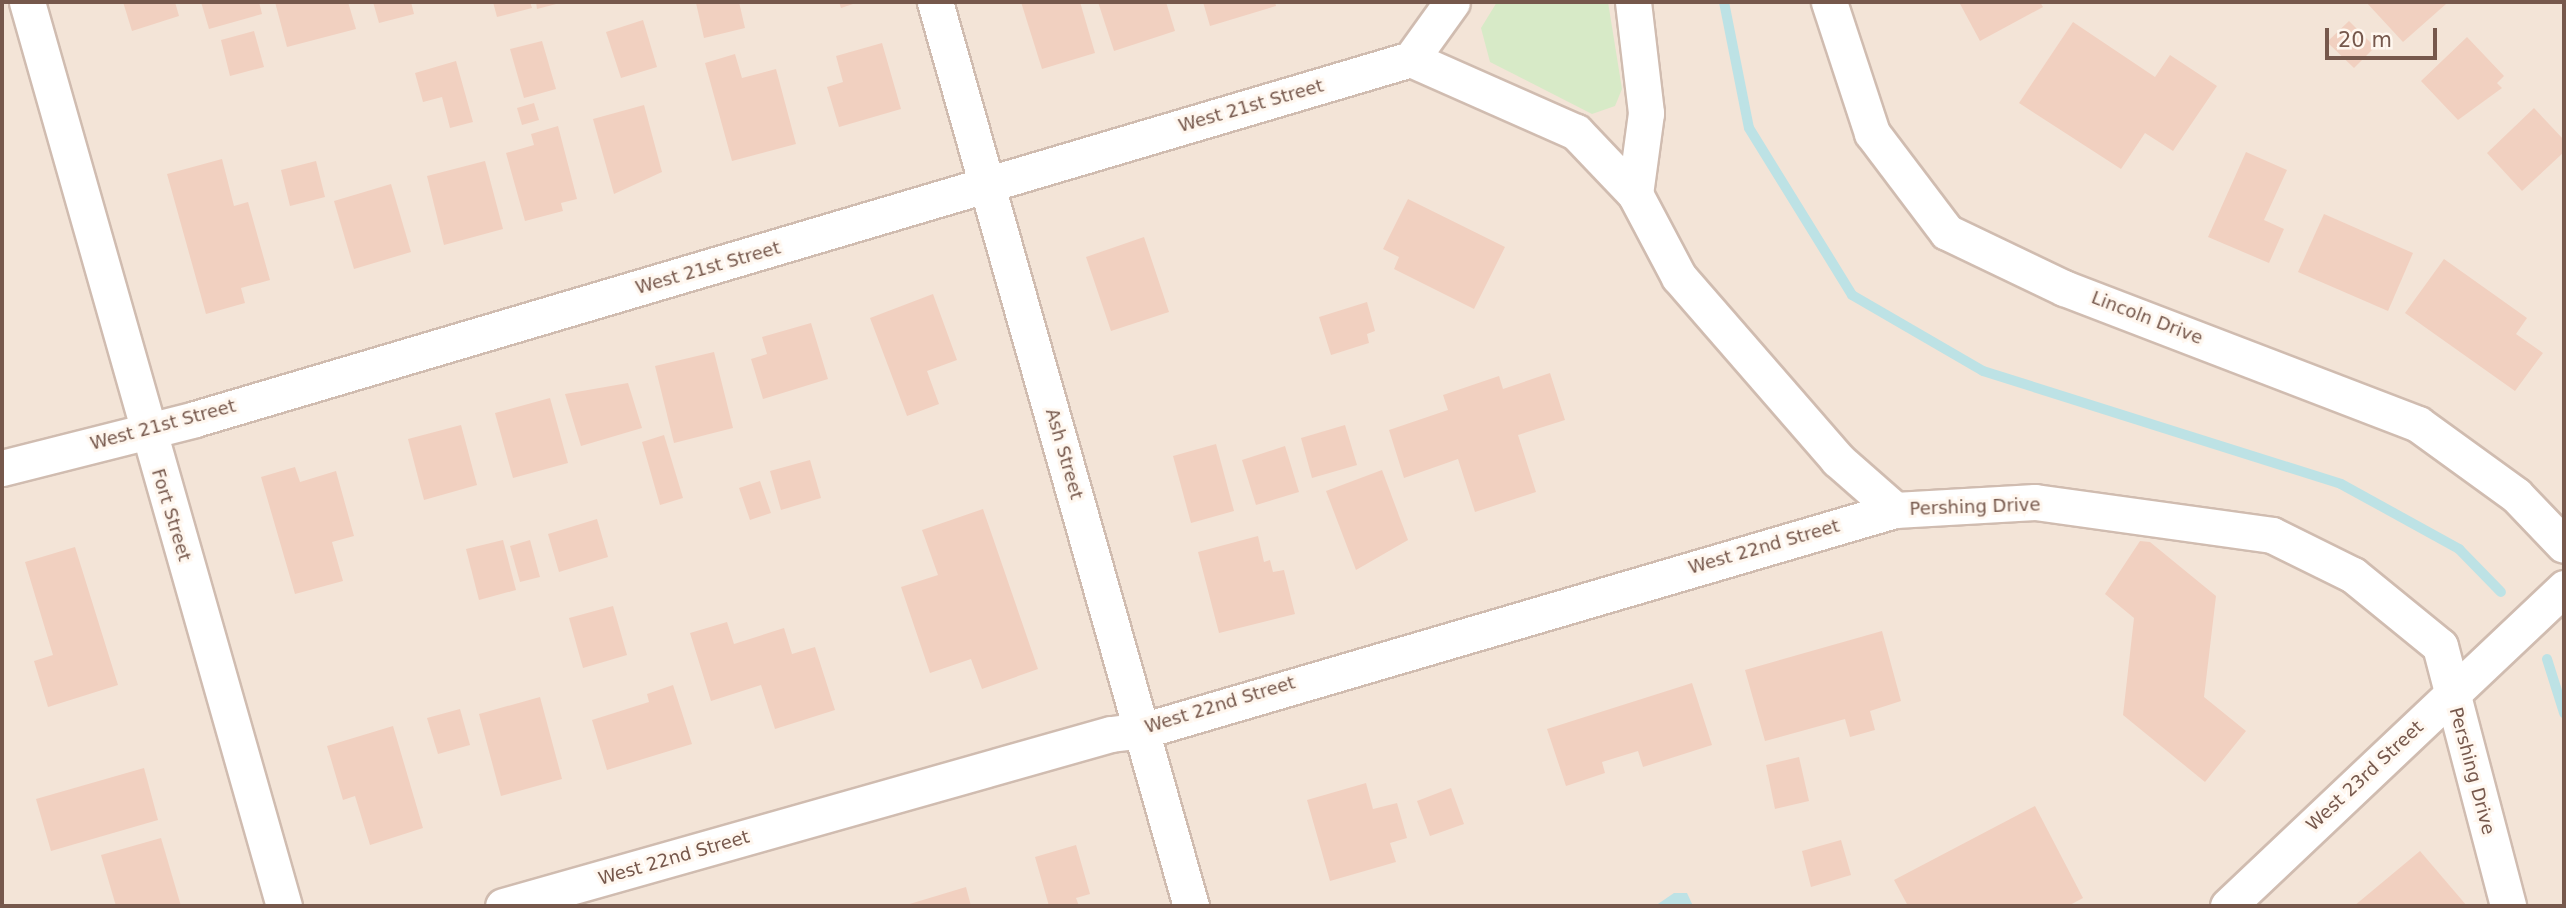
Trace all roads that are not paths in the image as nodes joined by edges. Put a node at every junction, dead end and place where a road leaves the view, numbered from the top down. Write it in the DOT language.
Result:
graph roads {
  1 [pos="27,2"];
  2 [pos="935,2"];
  3 [pos="1452,2"];
  4 [pos="1633,2"];
  5 [pos="1829,2"];
  6 [pos="1411,59"];
  7 [pos="986,186"];
  8 [pos="1635,194"];
  9 [pos="145,429"];
  10 [pos="2,468"];
  11 [pos="1895,510"];
  12 [pos="2564,545"];
  13 [pos="2564,588"];
  14 [pos="2452,696"];
  15 [pos="1145,730"];
  16 [pos="284,906"];
  17 [pos="503,906"];
  18 [pos="1191,906"];
  19 [pos="2228,906"];
  20 [pos="2508,906"];
  1 -- 9 [label="street, Fort Street"];
  2 -- 7 [label="street, Ash Street"];
  3 -- 6 [label="street"];
  4 -- 8 [label="street"];
  5 -- 12 [label="street, Lincoln Drive"];
  6 -- 7 [label="street, West 21st Street"];
  6 -- 8 [label="street"];
  7 -- 9 [label="street, West 21st Street"];
  7 -- 15 [label="street, Ash Street"];
  8 -- 11 [label="street, Pershing Drive"];
  9 -- 10 [label="street, West 21st Street"];
  9 -- 16 [label="street, Fort Street"];
  11 -- 14 [label="street, Pershing Drive"];
  11 -- 15 [label="street, West 22nd Street"];
  13 -- 14 [label="street, West 23rd Street"];
  14 -- 19 [label="street, West 23rd Street"];
  14 -- 20 [label="street, Pershing Drive"];
  15 -- 17 [label="street, West 22nd Street"];
  15 -- 18 [label="street, Ash Street"];
}
